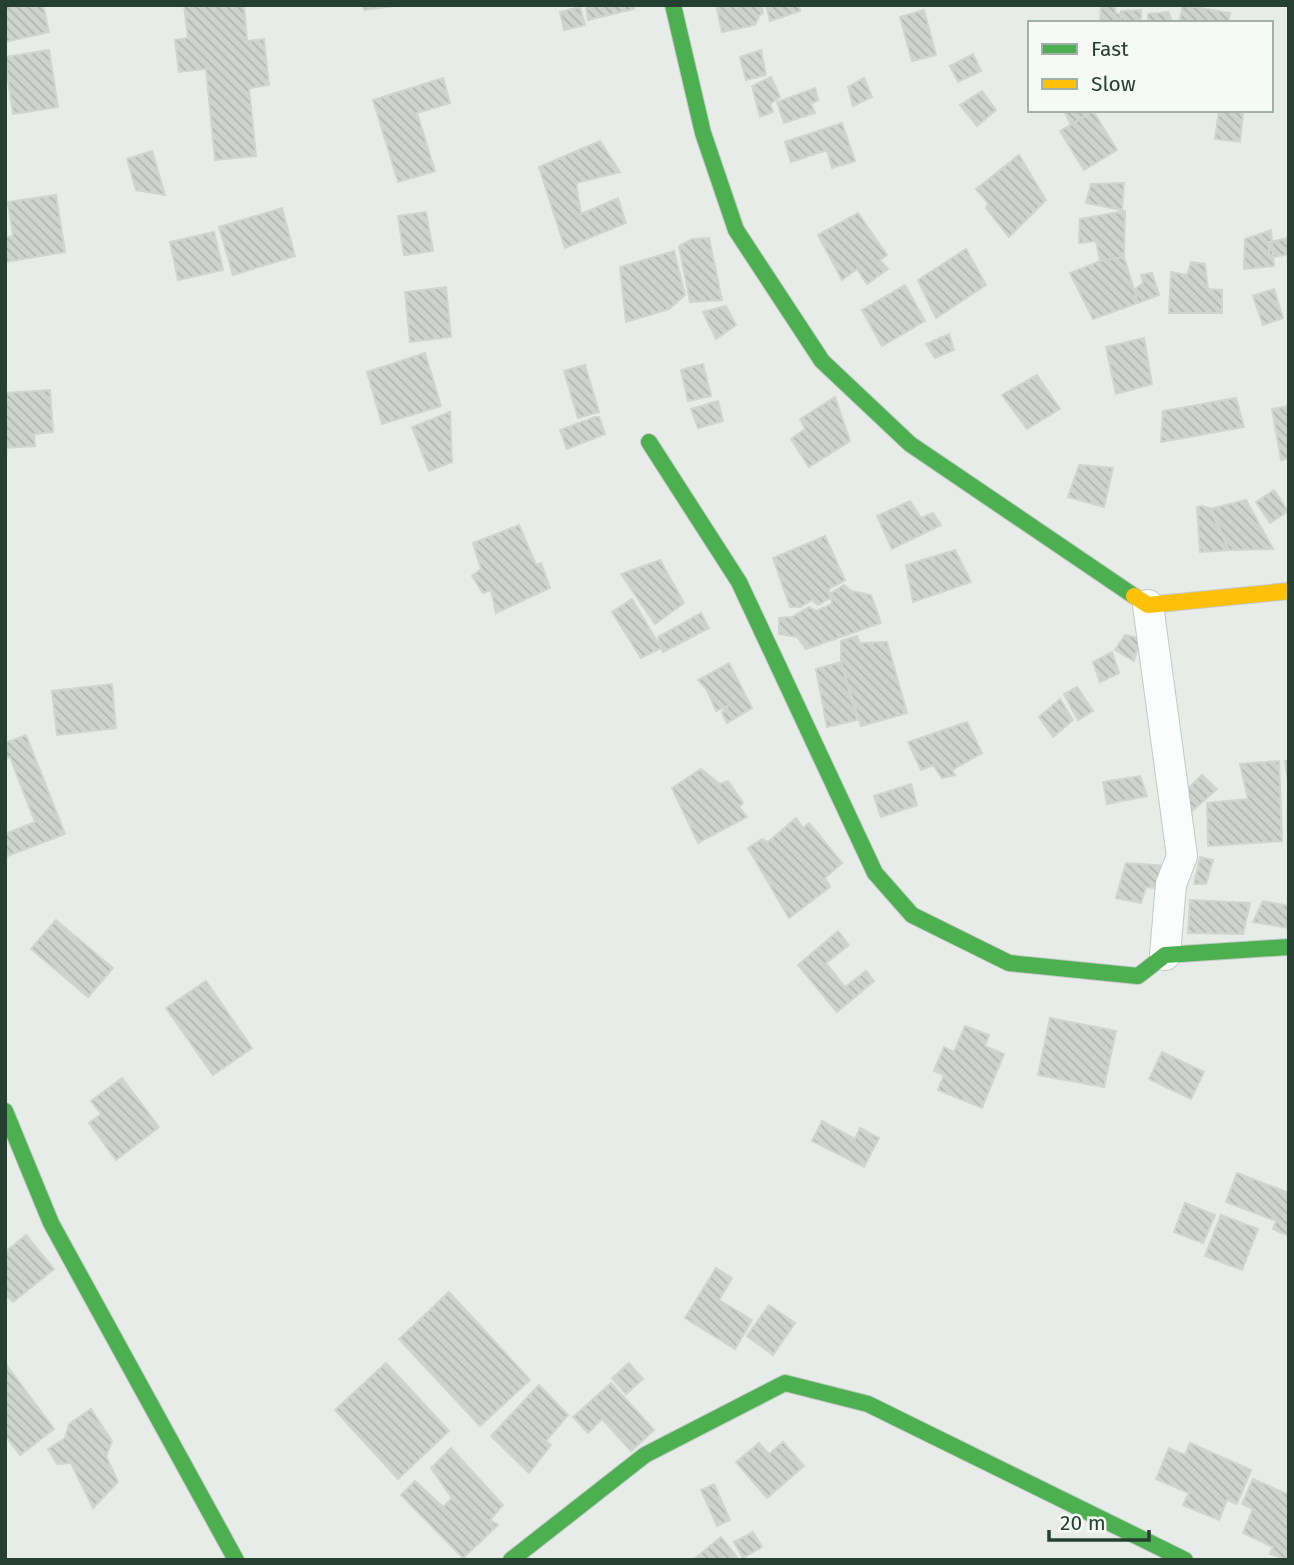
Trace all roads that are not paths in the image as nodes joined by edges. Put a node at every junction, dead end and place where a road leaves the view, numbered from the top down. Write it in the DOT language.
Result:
graph roads {
  1 [pos="673,5"];
  2 [pos="649,442"];
  3 [pos="1289,592"];
  4 [pos="1148,605"];
  5 [pos="1289,947"];
  6 [pos="1165,955"];
  7 [pos="5,1111"];
  8 [pos="236,1560"];
  9 [pos="510,1560"];
  10 [pos="1185,1560"];
  1 -- 4 [label="street"];
  2 -- 6 [label="street"];
  3 -- 4 [label="street"];
  4 -- 6 [label="street"];
  5 -- 6 [label="street"];
  7 -- 8 [label="street"];
  9 -- 10 [label="street"];
}
